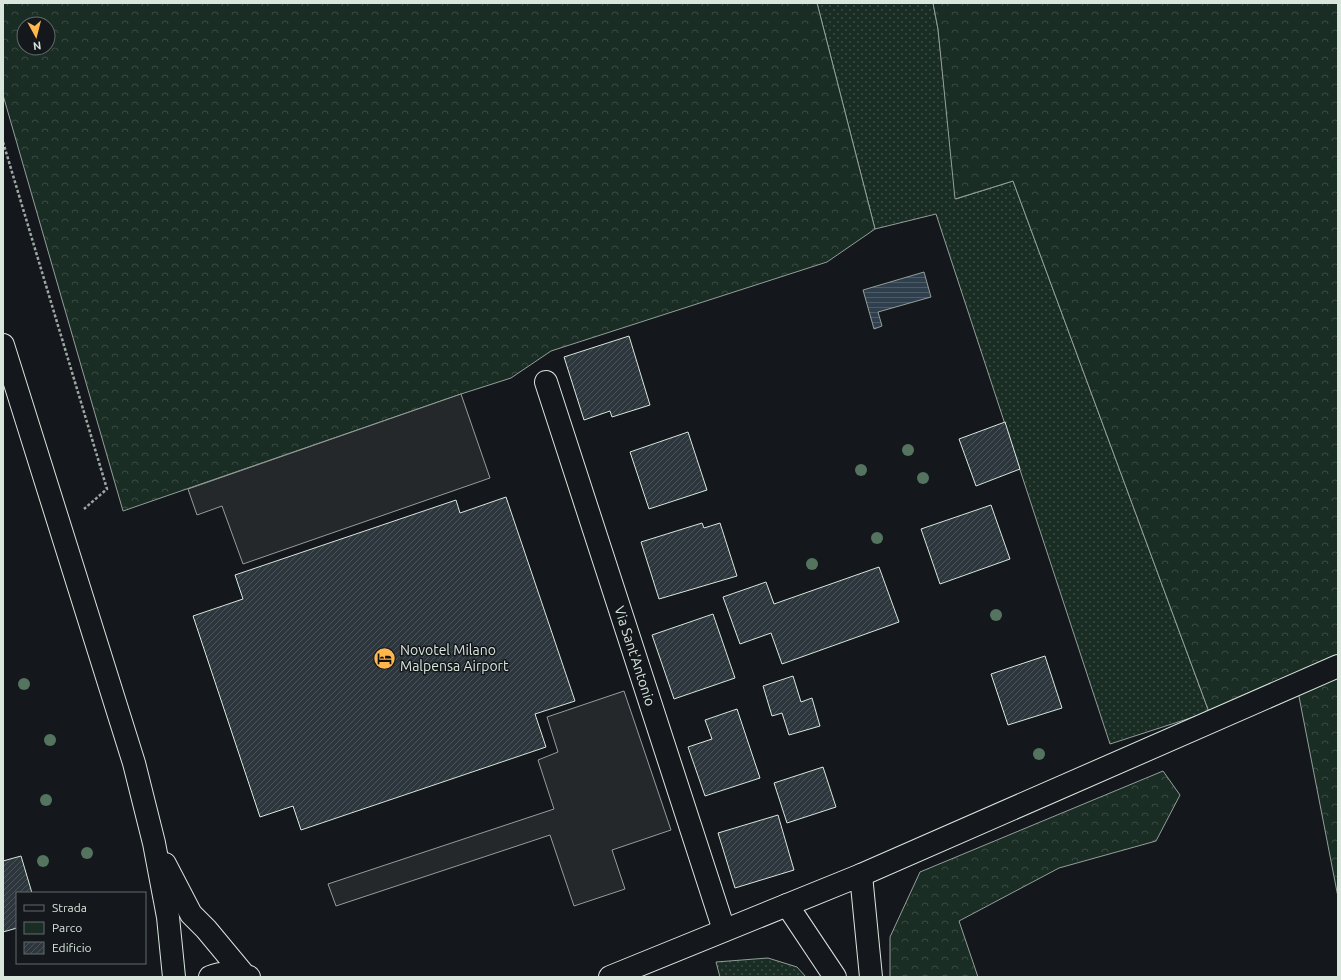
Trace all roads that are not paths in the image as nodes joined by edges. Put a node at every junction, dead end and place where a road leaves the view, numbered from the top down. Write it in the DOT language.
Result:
graph roads {
  1 [pos="3,345"];
  2 [pos="546,382"];
  3 [pos="1338,666"];
  4 [pos="154,843"];
  5 [pos="861,875"];
  6 [pos="787,905"];
  7 [pos="724,930"];
  8 [pos="247,976"];
  9 [pos="174,977"];
  10 [pos="210,977"];
  11 [pos="610,977"];
  12 [pos="835,977"];
  13 [pos="871,977"];
  1 -- 4 [label="street"];
  2 -- 7 [label="street, Via Sant'Antonio"];
  3 -- 5 [label="street"];
  4 -- 8 [label="street"];
  4 -- 9 [label="street"];
  5 -- 6 [label="street"];
  5 -- 13 [label="street"];
  6 -- 7 [label="street"];
  6 -- 12 [label="street"];
  7 -- 11 [label="street"];
  8 -- 10 [label="street"];
}
